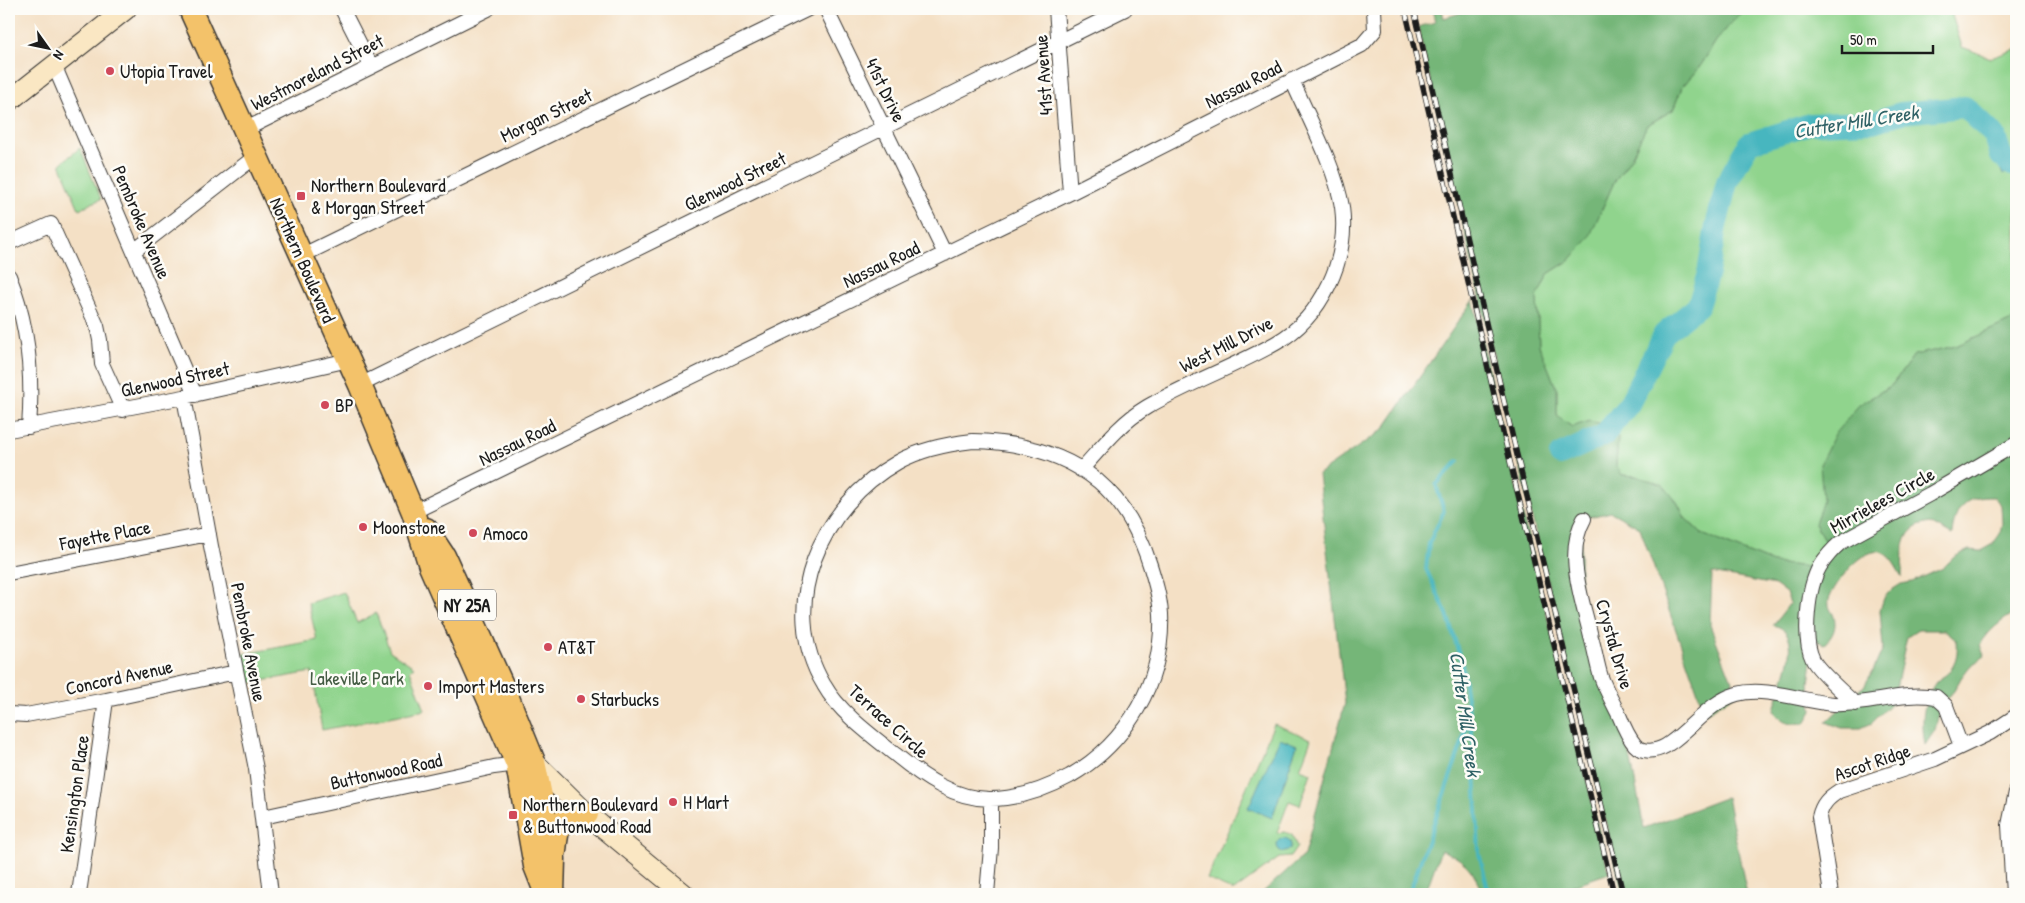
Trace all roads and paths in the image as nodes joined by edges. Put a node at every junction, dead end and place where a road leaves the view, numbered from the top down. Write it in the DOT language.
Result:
graph roads {
  1 [pos="126,9"];
  2 [pos="190,9"];
  3 [pos="342,9"];
  4 [pos="487,9"];
  5 [pos="808,9"];
  6 [pos="826,9"];
  7 [pos="1056,9"];
  8 [pos="1126,9"];
  9 [pos="1374,9"];
  10 [pos="1059,42"];
  11 [pos="54,65"];
  12 [pos="371,66"];
  13 [pos="1292,80"];
  14 [pos="9,101"];
  15 [pos="884,128"];
  16 [pos="244,130"];
  17 [pos="256,156"];
  18 [pos="1070,193"];
  19 [pos="9,243"];
  20 [pos="134,250"];
  21 [pos="945,254"];
  22 [pos="301,256"];
  23 [pos="9,276"];
  24 [pos="349,360"];
  25 [pos="360,386"];
  26 [pos="190,396"];
  27 [pos="123,410"];
  28 [pos="29,427"];
  29 [pos="9,430"];
  30 [pos="2016,444"];
  31 [pos="1081,470"];
  32 [pos="413,512"];
  33 [pos="1584,519"];
  34 [pos="209,534"];
  35 [pos="9,573"];
  36 [pos="236,672"];
  37 [pos="106,700"];
  38 [pos="1855,704"];
  39 [pos="9,714"];
  40 [pos="2016,716"];
  41 [pos="1961,746"];
  42 [pos="526,763"];
  43 [pos="2016,792"];
  44 [pos="991,799"];
  45 [pos="587,814"];
  46 [pos="263,817"];
  47 [pos="554,859"];
  48 [pos="78,894"];
  49 [pos="271,894"];
  50 [pos="546,894"];
  51 [pos="552,894"];
  52 [pos="684,894"];
  53 [pos="987,894"];
  54 [pos="1831,894"];
  55 [pos="2014,894"];
  1 -- 11 [label="main road"];
  2 -- 16 [label="main road, Northern Boulevard / NY 25A"];
  3 -- 12 [label="street"];
  4 -- 12 [label="street, Westmoreland Street"];
  5 -- 22 [label="street, Morgan Street"];
  6 -- 15 [label="street, 41st Drive"];
  7 -- 10 [label="street, 41st Avenue"];
  8 -- 10 [label="street, Glenwood Street"];
  9 -- 13 [label="street, Nassau Road"];
  10 -- 15 [label="street, Glenwood Street"];
  10 -- 18 [label="street, 41st Avenue"];
  11 -- 14 [label="main road"];
  11 -- 20 [label="street, Pembroke Avenue"];
  12 -- 16 [label="street, Westmoreland Street"];
  13 -- 18 [label="street, Nassau Road"];
  13 -- 31 [label="street, West Mill Drive"];
  15 -- 21 [label="street, 41st Drive"];
  15 -- 25 [label="street, Glenwood Street"];
  16 -- 17 [label="main road, Northern Boulevard / NY 25A"];
  17 -- 20 [label="street"];
  17 -- 22 [label="main road, Northern Boulevard / NY 25A"];
  18 -- 21 [label="street, Nassau Road"];
  19 -- 27 [label="street"];
  20 -- 26 [label="street, Pembroke Avenue"];
  21 -- 32 [label="street, Nassau Road"];
  22 -- 24 [label="main road, Northern Boulevard / NY 25A"];
  23 -- 28 [label="street"];
  24 -- 25 [label="main road, Northern Boulevard / NY 25A"];
  24 -- 26 [label="street, Glenwood Street"];
  25 -- 32 [label="main road, Northern Boulevard / NY 25A"];
  26 -- 27 [label="street, Glenwood Street"];
  26 -- 34 [label="street, Pembroke Avenue"];
  27 -- 28 [label="street, Glenwood Street"];
  28 -- 29 [label="street, Glenwood Street"];
  30 -- 38 [label="street, Mirrielees Circle"];
  31 -- 44 [label="street, Terrace Circle"];
  31 -- 44 [label="street, Terrace Circle"];
  32 -- 42 [label="main road, Northern Boulevard / NY 25A"];
  33 -- 38 [label="street, Crystal Drive"];
  34 -- 35 [label="street, Fayette Place"];
  34 -- 36 [label="street, Pembroke Avenue"];
  36 -- 37 [label="street, Concord Avenue"];
  36 -- 46 [label="street, Pembroke Avenue"];
  37 -- 39 [label="street, Concord Avenue"];
  37 -- 48 [label="street, Kensington Place"];
  38 -- 41 [label="street"];
  40 -- 41 [label="street, Ascot Ridge"];
  41 -- 54 [label="street, Ascot Ridge"];
  42 -- 45 [label="main road"];
  42 -- 46 [label="street, Buttonwood Road"];
  42 -- 47 [label="main road, Northern Boulevard / NY 25A"];
  42 -- 50 [label="main road, Northern Boulevard / NY 25A"];
  43 -- 55 [label="street"];
  44 -- 53 [label="street"];
  45 -- 47 [label="main road"];
  45 -- 52 [label="main road"];
  46 -- 49 [label="street, Pembroke Avenue"];
  47 -- 51 [label="main road, Northern Boulevard / NY 25A"];
}
